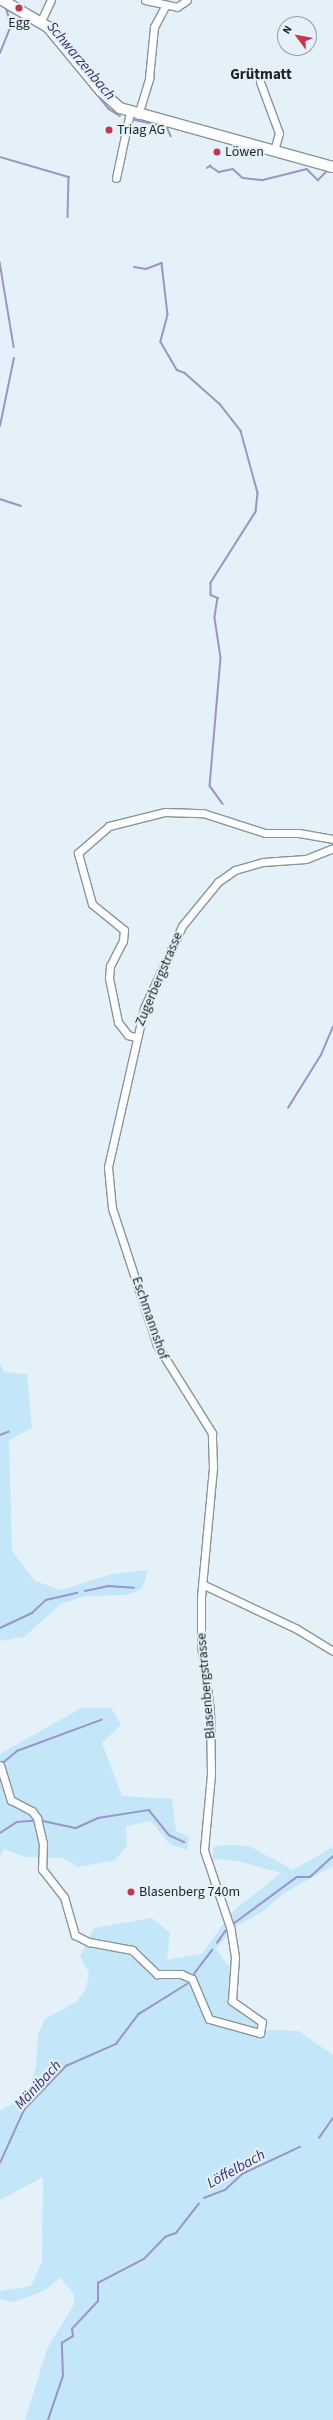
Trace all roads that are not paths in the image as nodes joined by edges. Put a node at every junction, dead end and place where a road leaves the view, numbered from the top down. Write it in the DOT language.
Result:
graph roads {
  1 [pos="2,0"];
  2 [pos="51,0"];
  3 [pos="145,0"];
  4 [pos="187,0"];
  5 [pos="165,6"];
  6 [pos="41,21"];
  7 [pos="260,82"];
  8 [pos="134,113"];
  9 [pos="274,151"];
  10 [pos="333,167"];
  11 [pos="116,178"];
  12 [pos="333,840"];
  13 [pos="333,848"];
  14 [pos="135,1037"];
  15 [pos="124,1089"];
  16 [pos="204,1585"];
  17 [pos="333,1651"];
  18 [pos="0,1765"];
  1 -- 6 [label="street"];
  2 -- 6 [label="street"];
  3 -- 5 [label="street"];
  4 -- 5 [label="street"];
  5 -- 8 [label="street"];
  6 -- 8 [label="street"];
  7 -- 9 [label="street"];
  8 -- 9 [label="street"];
  8 -- 11 [label="street"];
  9 -- 10 [label="street"];
  12 -- 14 [label="street"];
  13 -- 14 [label="street, Zugerbergstrasse"];
  14 -- 15 [label="street, Zugerbergstrasse"];
  15 -- 16 [label="street, Eschmannshof"];
  16 -- 17 [label="street"];
  16 -- 18 [label="street, Blasenbergstrasse"];
}
